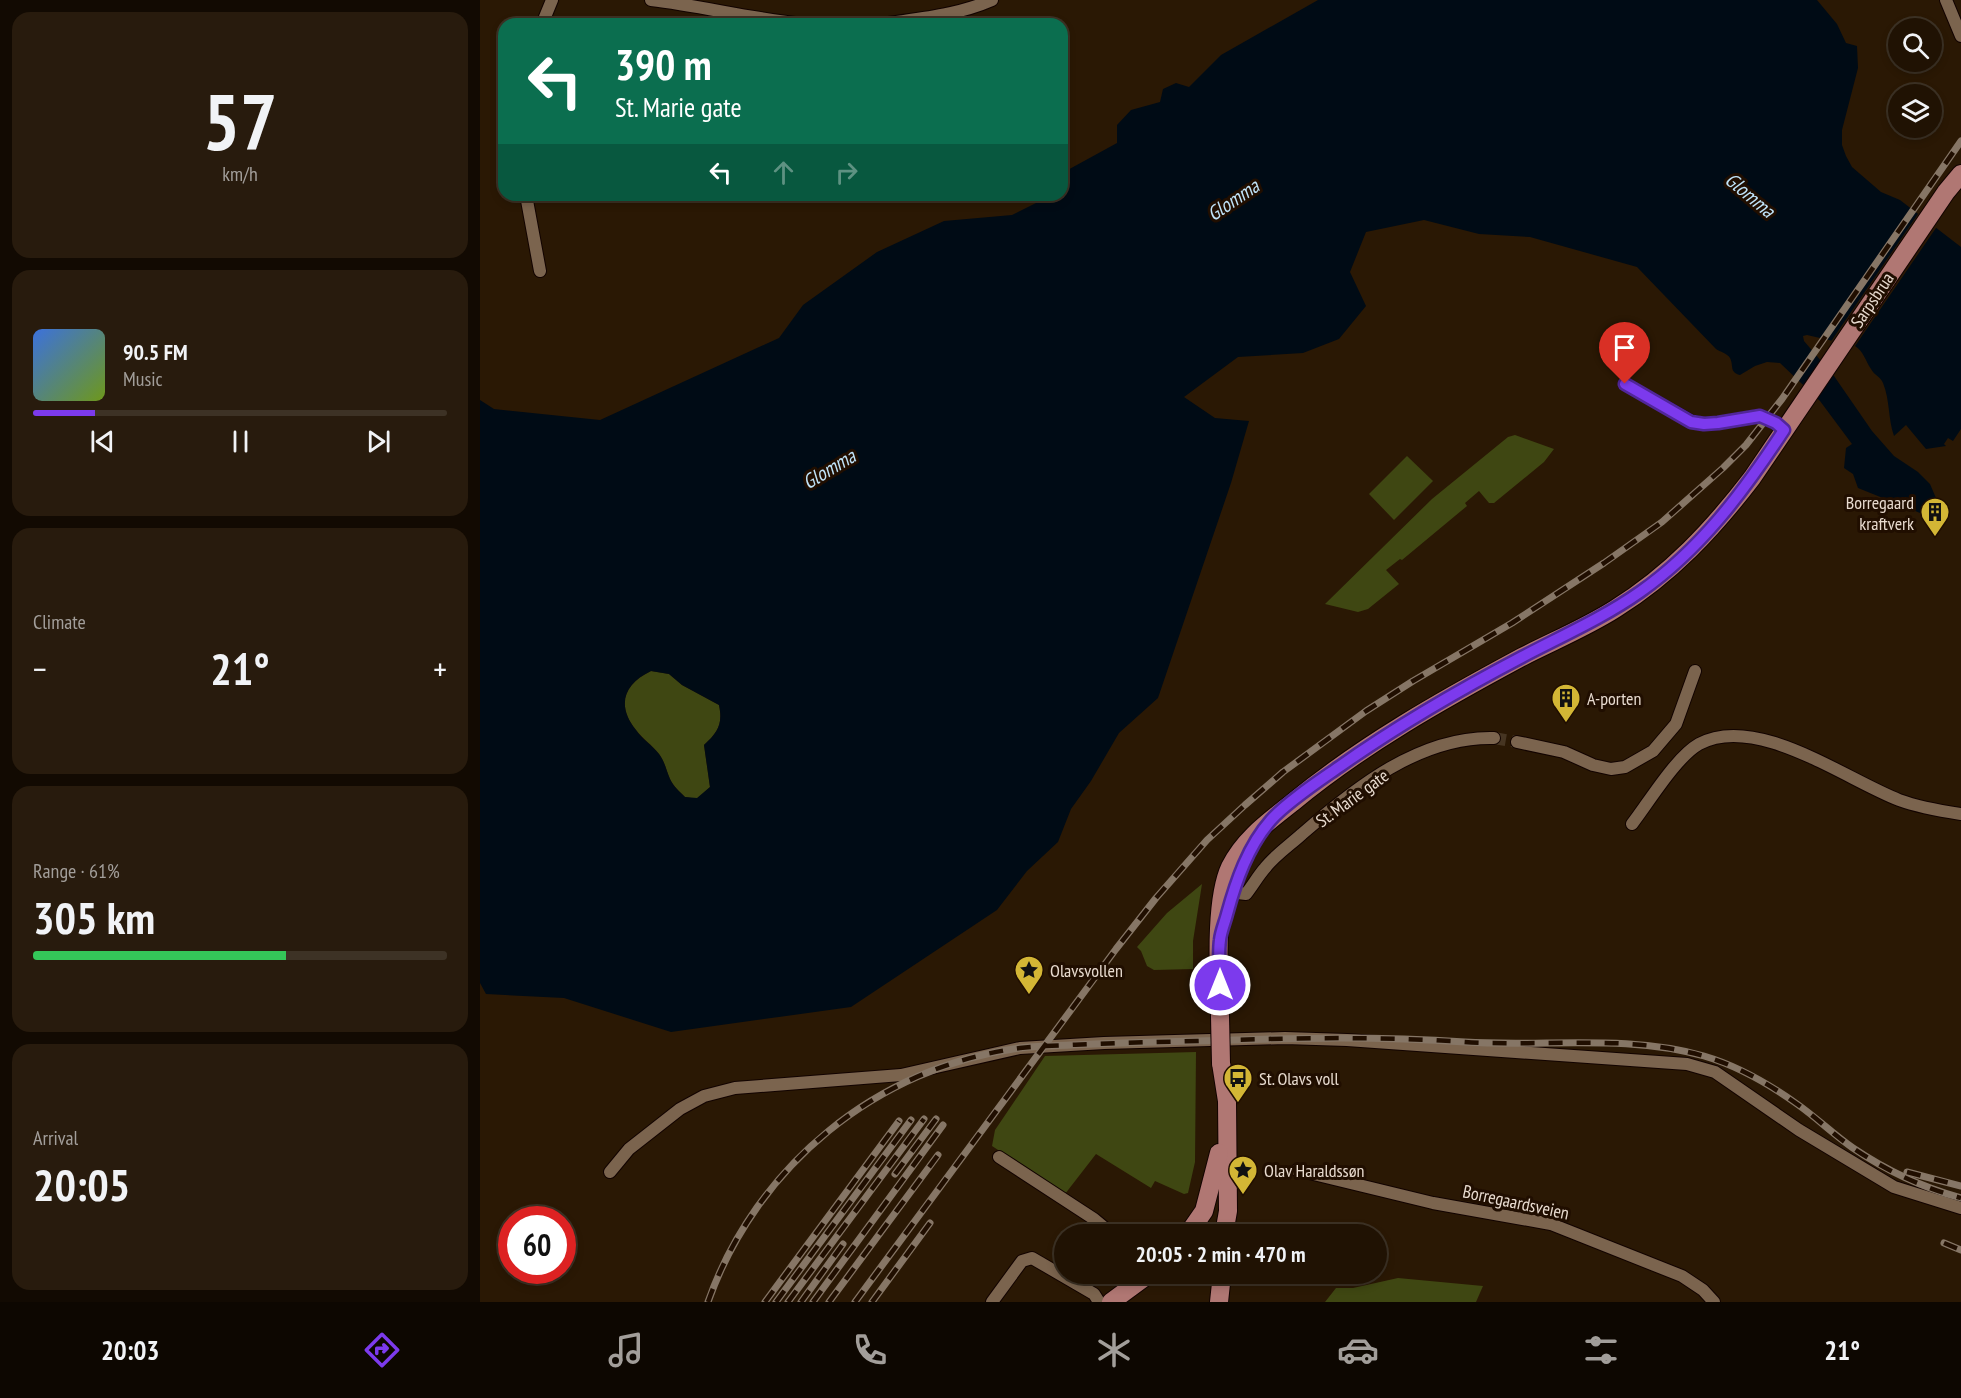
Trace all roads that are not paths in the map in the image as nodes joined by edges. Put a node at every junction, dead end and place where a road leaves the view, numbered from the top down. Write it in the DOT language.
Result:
graph roads {
  1 [pos="552,0"];
  2 [pos="651,0"];
  3 [pos="992,0"];
  4 [pos="1946,0"];
  5 [pos="545,18"];
  6 [pos="749,18"];
  7 [pos="922,18"];
  8 [pos="1961,36"];
  9 [pos="1961,174"];
  10 [pos="527,201"];
  11 [pos="540,271"];
  12 [pos="1625,384"];
  13 [pos="1797,408"];
  14 [pos="1784,430"];
  15 [pos="1695,671"];
  16 [pos="1494,738"];
  17 [pos="1517,742"];
  18 [pos="1961,814"];
  19 [pos="1632,824"];
  20 [pos="1227,893"];
  21 [pos="1221,1063"];
  22 [pos="1219,1153"];
  23 [pos="999,1157"];
  24 [pos="1297,1170"];
  25 [pos="610,1172"];
  26 [pos="1961,1208"];
  27 [pos="1100,1224"];
  28 [pos="1195,1224"];
  29 [pos="1220,1224"];
  30 [pos="1225,1224"];
  31 [pos="1133,1284"];
  32 [pos="1221,1284"];
  33 [pos="992,1302"];
  34 [pos="1099,1302"];
  35 [pos="1111,1302"];
  36 [pos="1219,1302"];
  37 [pos="1714,1302"];
  1 -- 5 [label="street"];
  2 -- 6 [label="street"];
  3 -- 7 [label="street"];
  4 -- 8 [label="street"];
  9 -- 13 [label="main road, Sarpsbrua"];
  10 -- 11 [label="street"];
  12 -- 14 [label="street"];
  13 -- 14 [label="main road, St. Marie gate"];
  14 -- 20 [label="main road, St. Marie gate"];
  15 -- 17 [label="street"];
  16 -- 20 [label="street, St. Marie gate"];
  18 -- 19 [label="street"];
  20 -- 21 [label="main road, St. Marie gate, bridge"];
  21 -- 22 [label="main road, St. Marie gate"];
  21 -- 30 [label="main road, St. Marie gate"];
  22 -- 28 [label="main road"];
  22 -- 29 [label="main road, St. Marie gate"];
  23 -- 27 [label="street"];
  24 -- 37 [label="street, Borregaardsveien"];
  25 -- 26 [label="street"];
  31 -- 35 [label="main road"];
  32 -- 36 [label="main road"];
  33 -- 34 [label="street"];
}
